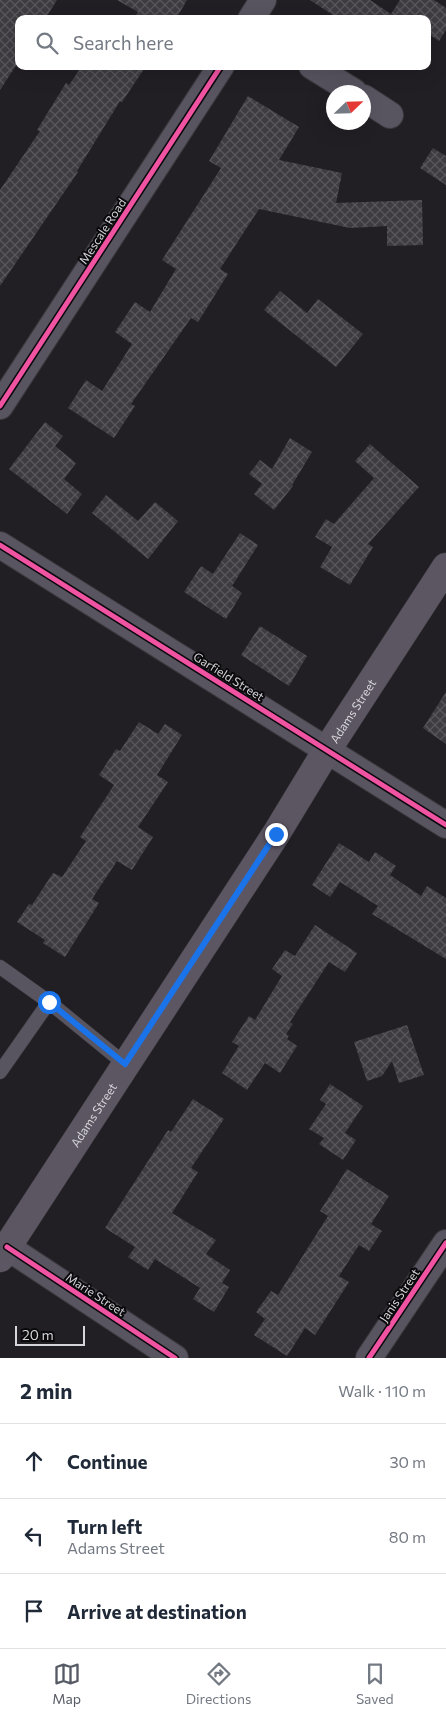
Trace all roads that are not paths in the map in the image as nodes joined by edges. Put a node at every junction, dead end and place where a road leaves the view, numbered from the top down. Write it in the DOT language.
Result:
graph roads {
  1 [pos="263,0"];
  2 [pos="254,15"];
  3 [pos="218,70"];
  4 [pos="318,70"];
  5 [pos="343,85"];
  6 [pos="371,103"];
  7 [pos="390,115"];
  8 [pos="0,406"];
  9 [pos="0,545"];
  10 [pos="446,567"];
  11 [pos="327,750"];
  12 [pos="446,825"];
  13 [pos="0,967"];
  14 [pos="49,1002"];
  15 [pos="125,1064"];
  16 [pos="0,1072"];
  17 [pos="446,1243"];
  18 [pos="3,1253"];
  19 [pos="175,1358"];
  20 [pos="369,1358"];
  1 -- 2 [label="street"];
  3 -- 8 [label="street, Mescale Road"];
  4 -- 5 [label="street"];
  6 -- 7 [label="street"];
  9 -- 11 [label="street, Garfield Street"];
  10 -- 11 [label="main road, Adams Street"];
  11 -- 12 [label="street, Garfield Street"];
  11 -- 15 [label="main road, Adams Street"];
  13 -- 14 [label="lane"];
  14 -- 15 [label="lane"];
  14 -- 16 [label="lane"];
  15 -- 18 [label="main road, Adams Street"];
  17 -- 20 [label="street, Janis Street"];
  18 -- 19 [label="street, Marie Street"];
}
